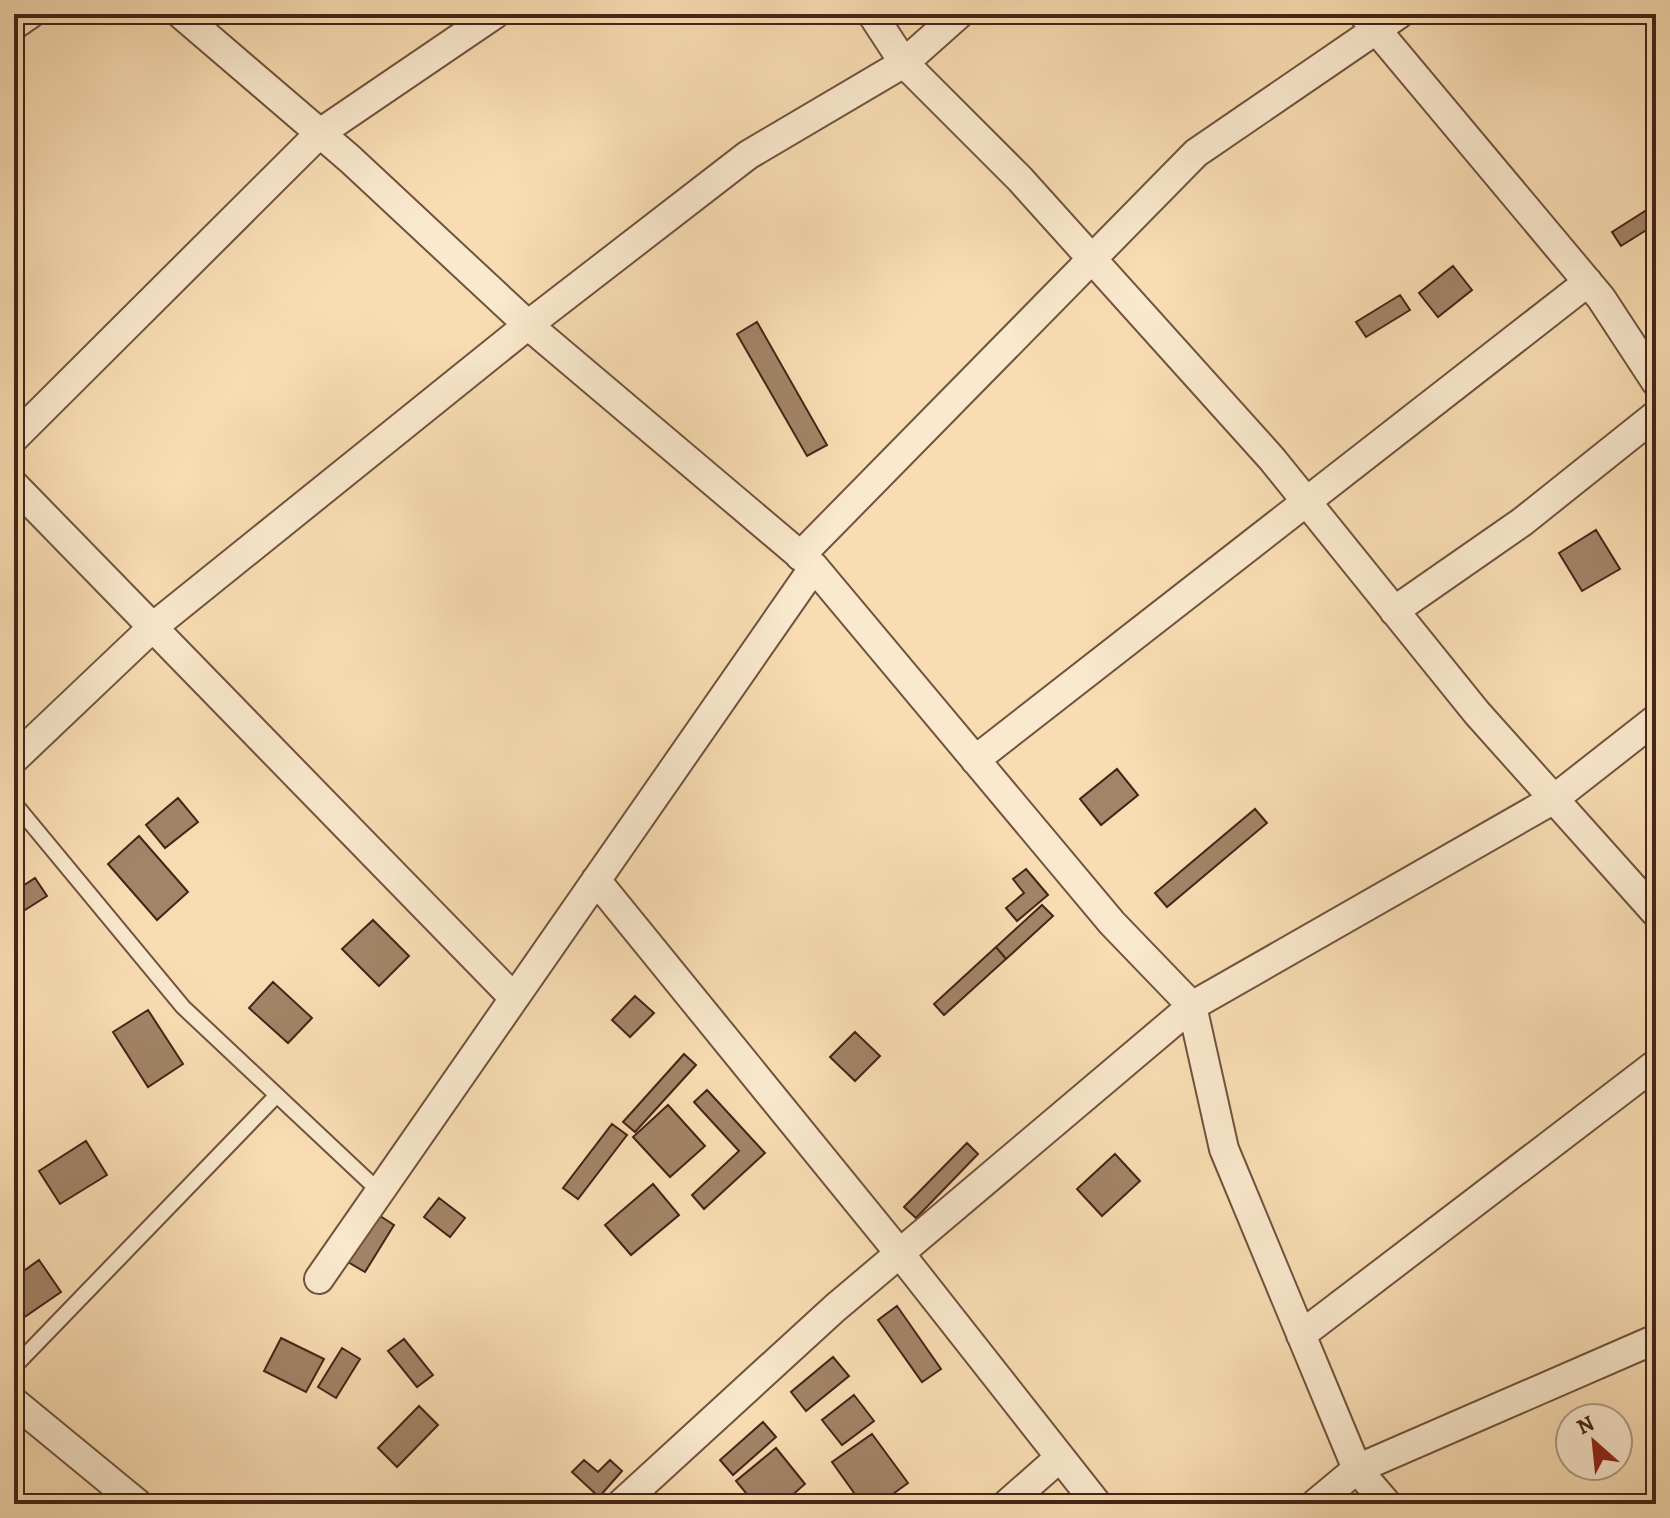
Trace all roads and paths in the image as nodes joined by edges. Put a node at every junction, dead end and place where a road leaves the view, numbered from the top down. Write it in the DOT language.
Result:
graph roads {
  1 [pos="30,14"];
  2 [pos="181,14"];
  3 [pos="495,14"];
  4 [pos="872,14"];
  5 [pos="959,14"];
  6 [pos="1380,19"];
  7 [pos="14,25"];
  8 [pos="904,63"];
  9 [pos="320,133"];
  10 [pos="1091,259"];
  11 [pos="1588,282"];
  12 [pos="528,325"];
  13 [pos="1656,382"];
  14 [pos="1656,415"];
  15 [pos="14,438"];
  16 [pos="14,485"];
  17 [pos="1306,502"];
  18 [pos="807,561"];
  19 [pos="1394,611"];
  20 [pos="153,627"];
  21 [pos="1656,719"];
  22 [pos="14,759"];
  23 [pos="975,760"];
  24 [pos="1554,799"];
  25 [pos="14,803"];
  26 [pos="596,880"];
  27 [pos="1656,913"];
  28 [pos="514,998"];
  29 [pos="1192,1006"];
  30 [pos="1656,1064"];
  31 [pos="277,1095"];
  32 [pos="380,1192"];
  33 [pos="901,1255"];
  34 [pos="319,1279"];
  35 [pos="1301,1335"];
  36 [pos="1656,1339"];
  37 [pos="14,1367"];
  38 [pos="14,1402"];
  39 [pos="1058,1459"];
  40 [pos="1357,1469"];
  41 [pos="132,1502"];
  42 [pos="621,1504"];
  43 [pos="1007,1504"];
  44 [pos="1097,1504"];
  45 [pos="1315,1504"];
  46 [pos="1387,1504"];
  1 -- 7 [label="street"];
  2 -- 9 [label="street"];
  3 -- 9 [label="street"];
  4 -- 8 [label="street"];
  5 -- 8 [label="street"];
  6 -- 10 [label="street"];
  6 -- 11 [label="street"];
  8 -- 10 [label="street"];
  8 -- 12 [label="street"];
  9 -- 12 [label="street"];
  9 -- 15 [label="street"];
  10 -- 17 [label="street"];
  10 -- 18 [label="street"];
  11 -- 13 [label="street"];
  11 -- 17 [label="street"];
  12 -- 18 [label="street"];
  12 -- 20 [label="street"];
  14 -- 19 [label="street"];
  16 -- 20 [label="street"];
  17 -- 19 [label="street"];
  17 -- 23 [label="street"];
  18 -- 23 [label="street"];
  18 -- 26 [label="street"];
  19 -- 24 [label="street"];
  20 -- 22 [label="street"];
  20 -- 28 [label="street"];
  21 -- 24 [label="street"];
  23 -- 29 [label="street"];
  24 -- 27 [label="street"];
  24 -- 29 [label="street"];
  25 -- 31 [label="lane"];
  26 -- 28 [label="street"];
  26 -- 33 [label="street"];
  28 -- 32 [label="street"];
  29 -- 33 [label="street"];
  29 -- 35 [label="street"];
  30 -- 35 [label="street"];
  31 -- 32 [label="lane"];
  31 -- 37 [label="lane"];
  32 -- 34 [label="street"];
  33 -- 39 [label="street"];
  33 -- 42 [label="street"];
  35 -- 40 [label="street"];
  36 -- 40 [label="street"];
  38 -- 41 [label="street"];
  39 -- 43 [label="street"];
  39 -- 44 [label="street"];
  40 -- 45 [label="street"];
  40 -- 46 [label="street"];
}
